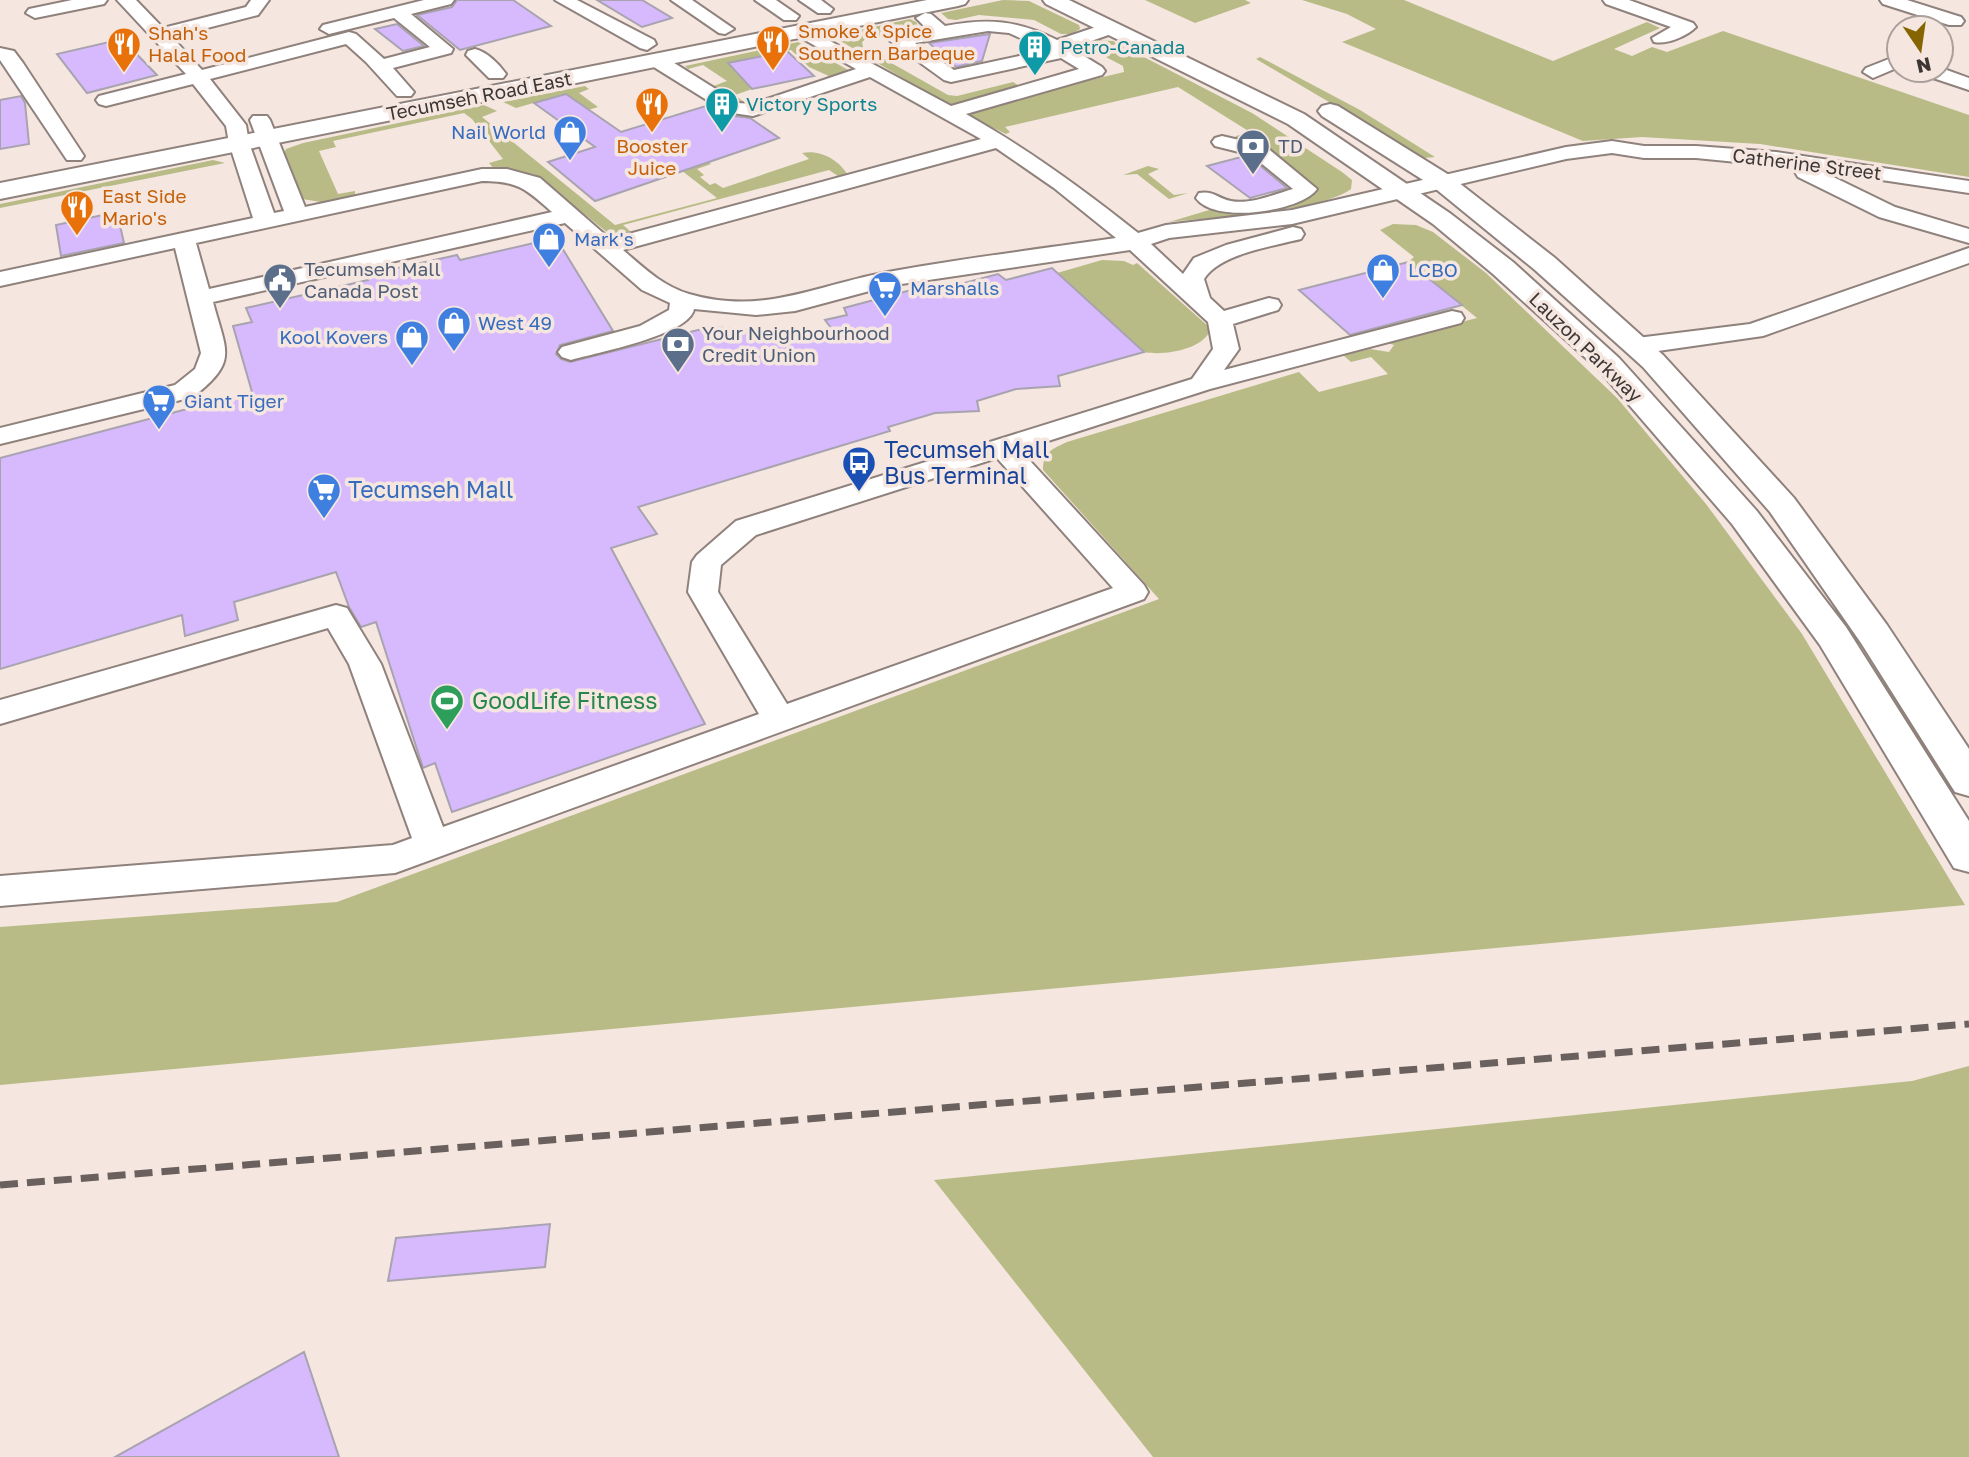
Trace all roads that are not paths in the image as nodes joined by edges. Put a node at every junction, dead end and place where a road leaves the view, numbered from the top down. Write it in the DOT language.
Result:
graph roads {
  1 [pos="98,0"];
  2 [pos="126,0"];
  3 [pos="260,0"];
  4 [pos="445,0"];
  5 [pos="564,0"];
  6 [pos="680,0"];
  7 [pos="764,0"];
  8 [pos="871,0"];
  9 [pos="958,0"];
  10 [pos="1054,0"];
  11 [pos="1612,0"];
  12 [pos="1889,0"];
  13 [pos="816,5"];
  14 [pos="359,6"];
  15 [pos="914,9"];
  16 [pos="36,13"];
  17 [pos="400,15"];
  18 [pos="373,18"];
  19 [pos="796,24"];
  20 [pos="1956,24"];
  21 [pos="1111,27"];
  22 [pos="329,29"];
  23 [pos="725,29"];
  24 [pos="941,32"];
  25 [pos="159,35"];
  26 [pos="1661,38"];
  27 [pos="1060,49"];
  28 [pos="652,52"];
  29 [pos="916,52"];
  30 [pos="0,54"];
  31 [pos="475,55"];
  32 [pos="1221,55"];
  33 [pos="377,62"];
  34 [pos="1083,64"];
  35 [pos="1885,66"];
  36 [pos="871,70"];
  37 [pos="1051,72"];
  38 [pos="1873,72"];
  39 [pos="1257,73"];
  40 [pos="496,74"];
  41 [pos="197,76"];
  42 [pos="1014,79"];
  43 [pos="404,92"];
  44 [pos="106,100"];
  45 [pos="1315,103"];
  46 [pos="949,113"];
  47 [pos="250,132"];
  48 [pos="999,141"];
  49 [pos="1222,142"];
  50 [pos="74,156"];
  51 [pos="1776,158"];
  52 [pos="0,171"];
  53 [pos="1969,187"];
  54 [pos="0,191"];
  55 [pos="1432,193"];
  56 [pos="1206,198"];
  57 [pos="297,215"];
  58 [pos="569,215"];
  59 [pos="266,222"];
  60 [pos="1312,229"];
  61 [pos="1969,236"];
  62 [pos="184,240"];
  63 [pos="1135,242"];
  64 [pos="606,247"];
  65 [pos="1969,255"];
  66 [pos="0,279"];
  67 [pos="199,298"];
  68 [pos="683,300"];
  69 [pos="1199,301"];
  70 [pos="1269,306"];
  71 [pos="1452,318"];
  72 [pos="1220,320"];
  73 [pos="1637,346"];
  74 [pos="571,352"];
  75 [pos="1201,384"];
  76 [pos="0,436"];
  77 [pos="1001,446"];
  78 [pos="0,712"];
  79 [pos="780,721"];
  80 [pos="1955,746"];
  81 [pos="1969,781"];
  82 [pos="432,845"];
  83 [pos="1969,856"];
  84 [pos="0,891"];
  1 -- 16 [label="street"];
  2 -- 25 [label="street"];
  3 -- 25 [label="street"];
  4 -- 17 [label="street"];
  5 -- 28 [label="street"];
  6 -- 23 [label="street"];
  7 -- 19 [label="street"];
  8 -- 13 [label="main road, Tecumseh Road East"];
  9 -- 15 [label="main road, Tecumseh Road East"];
  10 -- 21 [label="main road, Lauzon Parkway"];
  11 -- 26 [label="street"];
  12 -- 20 [label="street"];
  13 -- 19 [label="main road, Tecumseh Road East"];
  14 -- 18 [label="street"];
  15 -- 19 [label="main road, Tecumseh Road East"];
  15 -- 24 [label="street"];
  17 -- 18 [label="street"];
  17 -- 33 [label="street"];
  17 -- 33 [label="street"];
  18 -- 22 [label="street"];
  19 -- 23 [label="main road, Tecumseh Road East"];
  19 -- 28 [label="main road, Tecumseh Road East"];
  19 -- 36 [label="street"];
  21 -- 27 [label="street"];
  21 -- 55 [label="main road, Lauzon Parkway"];
  23 -- 28 [label="main road, Tecumseh Road East"];
  24 -- 27 [label="street"];
  24 -- 29 [label="street"];
  25 -- 41 [label="street"];
  27 -- 29 [label="street"];
  27 -- 34 [label="street"];
  28 -- 36 [label="street"];
  28 -- 40 [label="main road, Tecumseh Road East"];
  28 -- 47 [label="main road, Tecumseh Road East"];
  29 -- 42 [label="street"];
  30 -- 50 [label="street"];
  31 -- 40 [label="street"];
  32 -- 39 [label="main road"];
  33 -- 41 [label="street"];
  33 -- 43 [label="street"];
  34 -- 37 [label="street"];
  34 -- 46 [label="street"];
  35 -- 38 [label="street"];
  36 -- 46 [label="street"];
  40 -- 43 [label="main road, Tecumseh Road East"];
  41 -- 44 [label="street"];
  41 -- 47 [label="street"];
  43 -- 47 [label="main road, Tecumseh Road East"];
  45 -- 55 [label="main road, Lauzon Parkway"];
  46 -- 48 [label="street"];
  47 -- 50 [label="main road, Tecumseh Road East"];
  47 -- 54 [label="main road, Tecumseh Road East"];
  47 -- 57 [label="street"];
  47 -- 59 [label="street"];
  48 -- 63 [label="street"];
  48 -- 64 [label="street"];
  49 -- 56 [label="street"];
  50 -- 52 [label="main road, Tecumseh Road East"];
  51 -- 53 [label="street, Catherine Street"];
  51 -- 55 [label="street, Catherine Street"];
  51 -- 61 [label="street"];
  55 -- 60 [label="street"];
  55 -- 63 [label="street"];
  55 -- 73 [label="main road, Lauzon Parkway"];
  55 -- 83 [label="main road, Lauzon Parkway"];
  57 -- 58 [label="street"];
  57 -- 59 [label="street"];
  58 -- 64 [label="street"];
  58 -- 67 [label="street"];
  59 -- 62 [label="street"];
  60 -- 63 [label="street"];
  60 -- 69 [label="street"];
  62 -- 66 [label="street"];
  62 -- 67 [label="street"];
  63 -- 68 [label="street"];
  63 -- 69 [label="street"];
  64 -- 68 [label="street"];
  65 -- 73 [label="street"];
  67 -- 76 [label="street"];
  68 -- 74 [label="street"];
  69 -- 72 [label="street"];
  70 -- 72 [label="street"];
  71 -- 75 [label="street"];
  72 -- 75 [label="street"];
  73 -- 80 [label="main road, Lauzon Parkway"];
  75 -- 77 [label="street"];
  77 -- 79 [label="street"];
  77 -- 79 [label="street"];
  78 -- 82 [label="street"];
  79 -- 82 [label="street"];
  80 -- 81 [label="main road, Lauzon Parkway"];
  82 -- 84 [label="street"];
}
